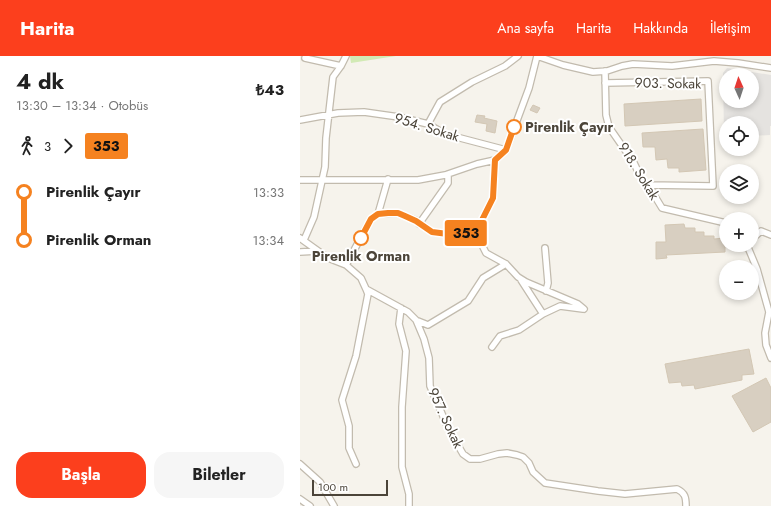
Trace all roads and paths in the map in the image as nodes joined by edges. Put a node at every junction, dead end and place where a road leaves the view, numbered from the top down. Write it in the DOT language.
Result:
graph roads {
  1 [pos="346,56"];
  2 [pos="518,56"];
  3 [pos="537,56"];
  4 [pos="305,59"];
  5 [pos="341,66"];
  6 [pos="771,68"];
  7 [pos="605,71"];
  8 [pos="605,83"];
  9 [pos="329,115"];
  10 [pos="300,120"];
  11 [pos="428,124"];
  12 [pos="506,150"];
  13 [pos="495,160"];
  14 [pos="448,174"];
  15 [pos="321,179"];
  16 [pos="388,179"];
  17 [pos="300,180"];
  18 [pos="648,186"];
  19 [pos="378,214"];
  20 [pos="719,221"];
  21 [pos="419,224"];
  22 [pos="478,224"];
  23 [pos="759,233"];
  24 [pos="771,235"];
  25 [pos="302,239"];
  26 [pos="545,248"];
  27 [pos="319,251"];
  28 [pos="300,252"];
  29 [pos="750,252"];
  30 [pos="506,264"];
  31 [pos="346,265"];
  32 [pos="518,277"];
  33 [pos="366,289"];
  34 [pos="546,291"];
  35 [pos="401,308"];
  36 [pos="770,312"];
  37 [pos="543,314"];
  38 [pos="416,320"];
  39 [pos="492,347"];
  40 [pos="771,358"];
  41 [pos="300,464"];
  42 [pos="356,464"];
  43 [pos="300,499"];
  44 [pos="310,506"];
  45 [pos="334,506"];
  46 [pos="408,506"];
  47 [pos="686,506"];
  1 -- 5 [label="street"];
  2 -- 11 [label="street"];
  3 -- 7 [label="street"];
  3 -- 12 [label="street"];
  4 -- 5 [label="street"];
  5 -- 9 [label="street"];
  6 -- 7 [label="street"];
  7 -- 8 [label="street, 918. Sokak"];
  8 -- 18 [label="street, 918. Sokak"];
  8 -- 18 [label="street, 903. Sokak"];
  9 -- 10 [label="street, 954. Sokak"];
  9 -- 11 [label="street, 954. Sokak"];
  9 -- 15 [label="street"];
  11 -- 12 [label="street, 954. Sokak"];
  12 -- 13 [label="street"];
  13 -- 14 [label="street"];
  13 -- 22 [label="street"];
  14 -- 16 [label="street"];
  14 -- 21 [label="street"];
  15 -- 16 [label="street"];
  15 -- 17 [label="street"];
  15 -- 25 [label="street"];
  16 -- 19 [label="street"];
  18 -- 20 [label="street, 918. Sokak"];
  19 -- 21 [label="street"];
  19 -- 31 [label="street"];
  21 -- 22 [label="street"];
  22 -- 30 [label="street"];
  23 -- 24 [label="street"];
  25 -- 27 [label="street, 957. Sokak"];
  26 -- 34 [label="street"];
  27 -- 28 [label="street"];
  27 -- 31 [label="street, 957. Sokak"];
  29 -- 36 [label="street"];
  30 -- 32 [label="street"];
  30 -- 38 [label="street"];
  31 -- 33 [label="street, 957. Sokak"];
  32 -- 34 [label="street"];
  32 -- 37 [label="street"];
  33 -- 35 [label="street, 957. Sokak"];
  33 -- 42 [label="street"];
  34 -- 37 [label="street"];
  35 -- 38 [label="street, 957. Sokak"];
  35 -- 46 [label="street"];
  36 -- 40 [label="street"];
  37 -- 39 [label="street"];
  38 -- 47 [label="street, 957. Sokak"];
  41 -- 45 [label="street"];
  43 -- 44 [label="street"];
}
